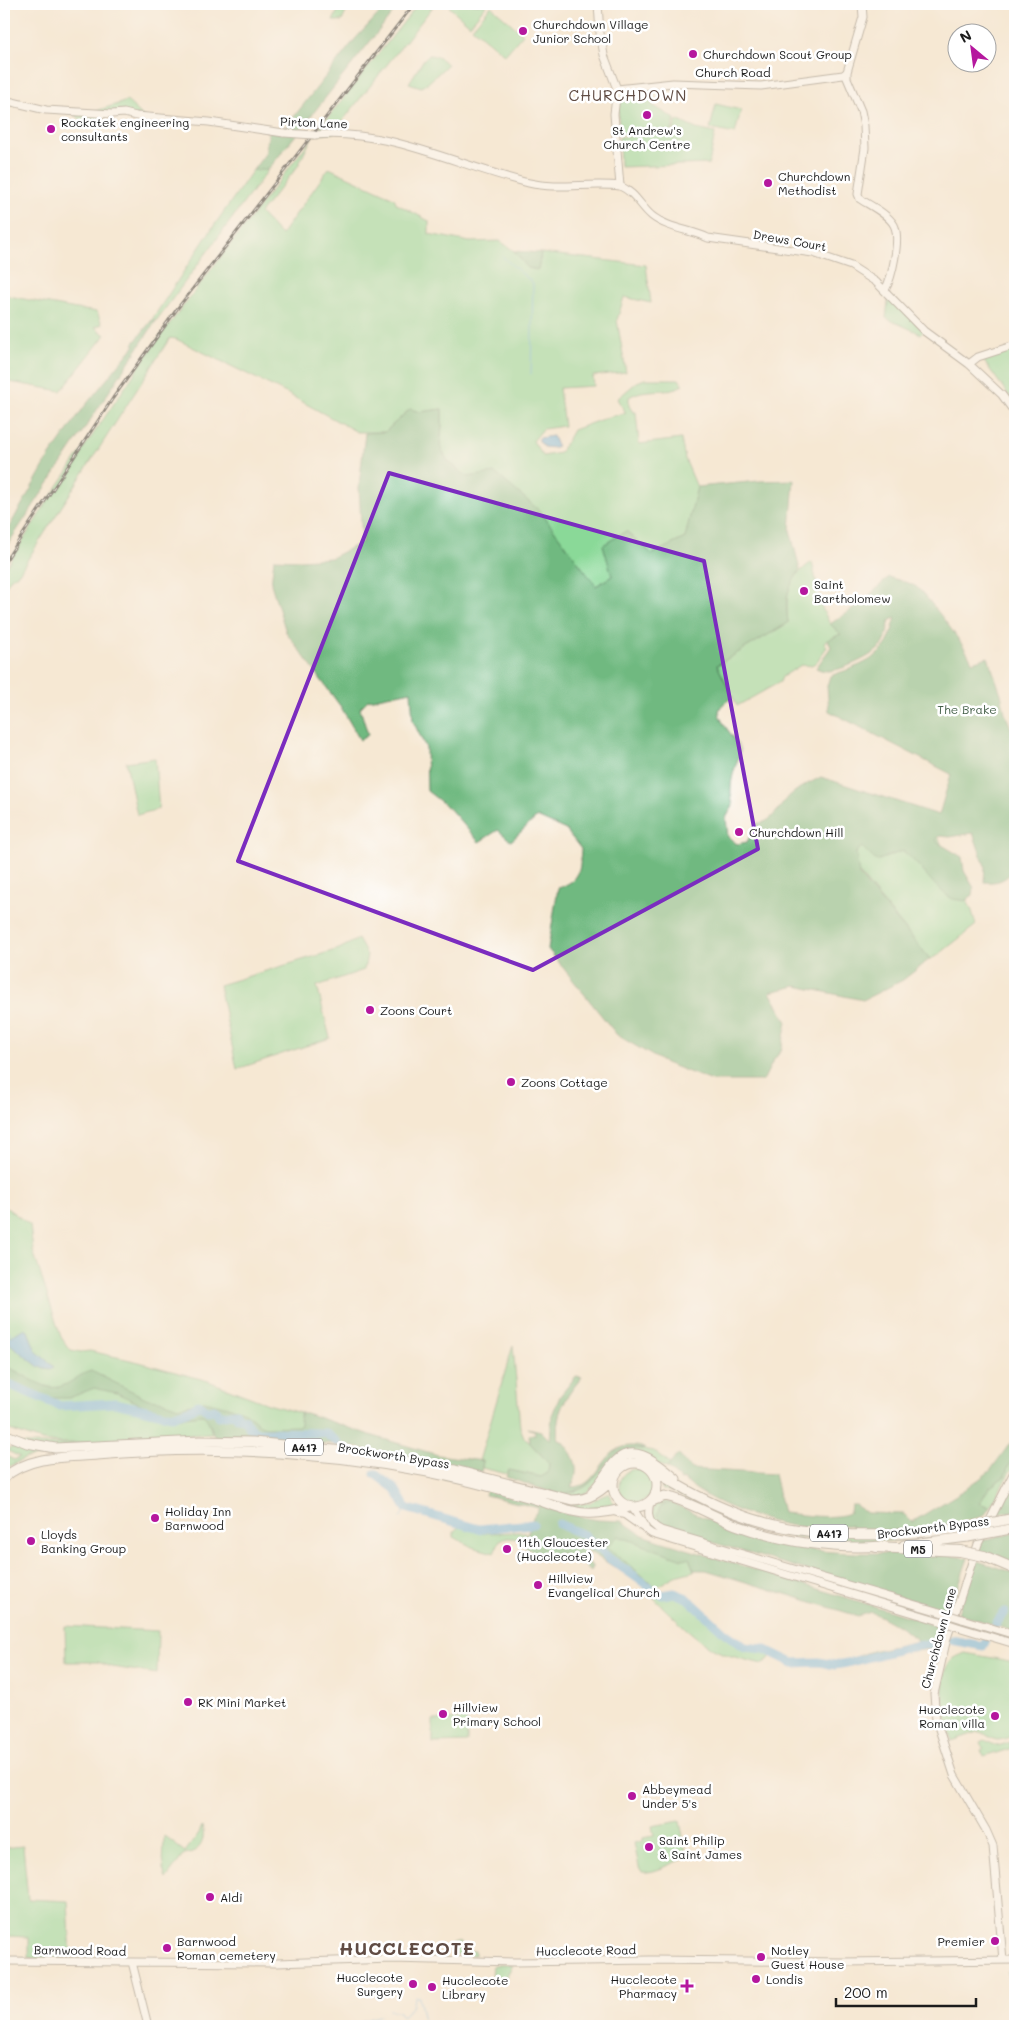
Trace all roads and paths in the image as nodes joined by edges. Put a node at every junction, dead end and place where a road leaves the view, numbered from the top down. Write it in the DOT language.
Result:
graph roads {
  1 [pos="598,4"];
  2 [pos="862,4"];
  3 [pos="847,72"];
  4 [pos="617,89"];
  5 [pos="4,100"];
  6 [pos="620,186"];
  7 [pos="885,290"];
  8 [pos="1015,345"];
  9 [pos="970,364"];
  10 [pos="1015,413"];
  11 [pos="4,1434"];
  12 [pos="651,1469"];
  13 [pos="1015,1470"];
  14 [pos="615,1476"];
  15 [pos="4,1478"];
  16 [pos="694,1494"];
  17 [pos="576,1500"];
  18 [pos="651,1501"];
  19 [pos="631,1507"];
  20 [pos="612,1511"];
  21 [pos="1015,1518"];
  22 [pos="1015,1528"];
  23 [pos="652,1534"];
  24 [pos="876,1547"];
  25 [pos="743,1554"];
  26 [pos="741,1562"];
  27 [pos="1015,1569"];
  28 [pos="1015,1635"];
  29 [pos="1015,1644"];
  30 [pos="1003,1960"];
  31 [pos="1015,1960"];
  32 [pos="4,1961"];
  33 [pos="132,1962"];
  34 [pos="156,1962"];
  35 [pos="148,2026"];
  1 -- 4 [label="street"];
  2 -- 3 [label="street"];
  3 -- 4 [label="street, Church Road"];
  3 -- 7 [label="street"];
  4 -- 6 [label="street"];
  5 -- 6 [label="street, Pirton Lane, bridge"];
  6 -- 7 [label="street, Drews Court"];
  7 -- 9 [label="street, Drews Court"];
  8 -- 9 [label="street"];
  9 -- 10 [label="street, Drews Court"];
  11 -- 17 [label="highway, Brockworth Bypass / A417"];
  12 -- 14 [label="highway"];
  12 -- 16 [label="highway, Brockworth Bypass / A417"];
  12 -- 18 [label="highway"];
  13 -- 30 [label="street, Churchdown Lane"];
  14 -- 17 [label="highway, Brockworth Bypass / A417"];
  14 -- 19 [label="highway"];
  15 -- 20 [label="highway, Brockworth Bypass / A417"];
  16 -- 17 [label="highway, A417"];
  16 -- 21 [label="highway, Brockworth Bypass / A417, bridge"];
  18 -- 19 [label="highway"];
  18 -- 24 [label="highway, Brockworth Bypass / A417"];
  18 -- 25 [label="street"];
  19 -- 20 [label="highway, Brockworth Bypass / A417"];
  19 -- 23 [label="street"];
  20 -- 23 [label="street"];
  22 -- 24 [label="highway, Brockworth Bypass / A417, bridge"];
  23 -- 26 [label="street"];
  24 -- 27 [label="highway, M5, bridge"];
  25 -- 26 [label="street"];
  25 -- 28 [label="street, bridge"];
  26 -- 29 [label="street, bridge"];
  30 -- 31 [label="street, Hucclecote Road"];
  30 -- 34 [label="street, Hucclecote Road"];
  32 -- 33 [label="street, Barnwood Road"];
  33 -- 34 [label="street, Barnwood Road"];
  33 -- 35 [label="street"];
}
